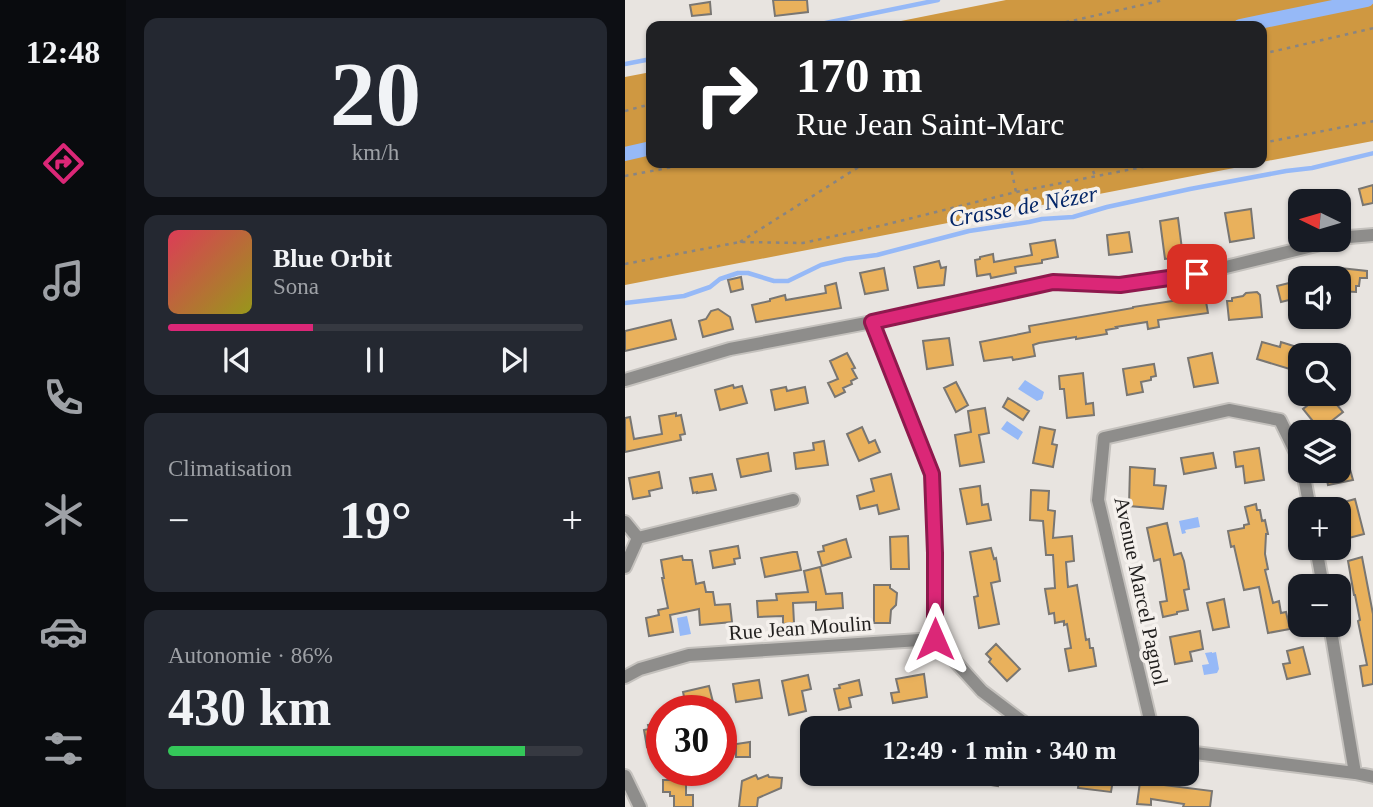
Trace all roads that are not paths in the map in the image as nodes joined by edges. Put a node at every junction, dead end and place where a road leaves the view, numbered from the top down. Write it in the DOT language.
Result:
graph roads {
  1 [pos="1373,235"];
  2 [pos="872,322"];
  3 [pos="625,380"];
  4 [pos="1288,436"];
  5 [pos="794,500"];
  6 [pos="625,522"];
  7 [pos="638,538"];
  8 [pos="625,567"];
  9 [pos="1332,637"];
  10 [pos="935,639"];
  11 [pos="625,677"];
  12 [pos="1015,716"];
  13 [pos="1149,716"];
  14 [pos="1199,754"];
  15 [pos="1355,773"];
  16 [pos="625,776"];
  17 [pos="1373,777"];
  18 [pos="640,807"];
  1 -- 2 [label="street"];
  2 -- 3 [label="street"];
  2 -- 10 [label="street"];
  4 -- 13 [label="street, Avenue Marcel Pagnol"];
  5 -- 7 [label="street"];
  6 -- 7 [label="street"];
  7 -- 8 [label="street"];
  9 -- 15 [label="street"];
  10 -- 11 [label="street, Rue Jean Moulin"];
  10 -- 12 [label="street"];
  14 -- 15 [label="street"];
  15 -- 17 [label="street"];
  16 -- 18 [label="street"];
}
